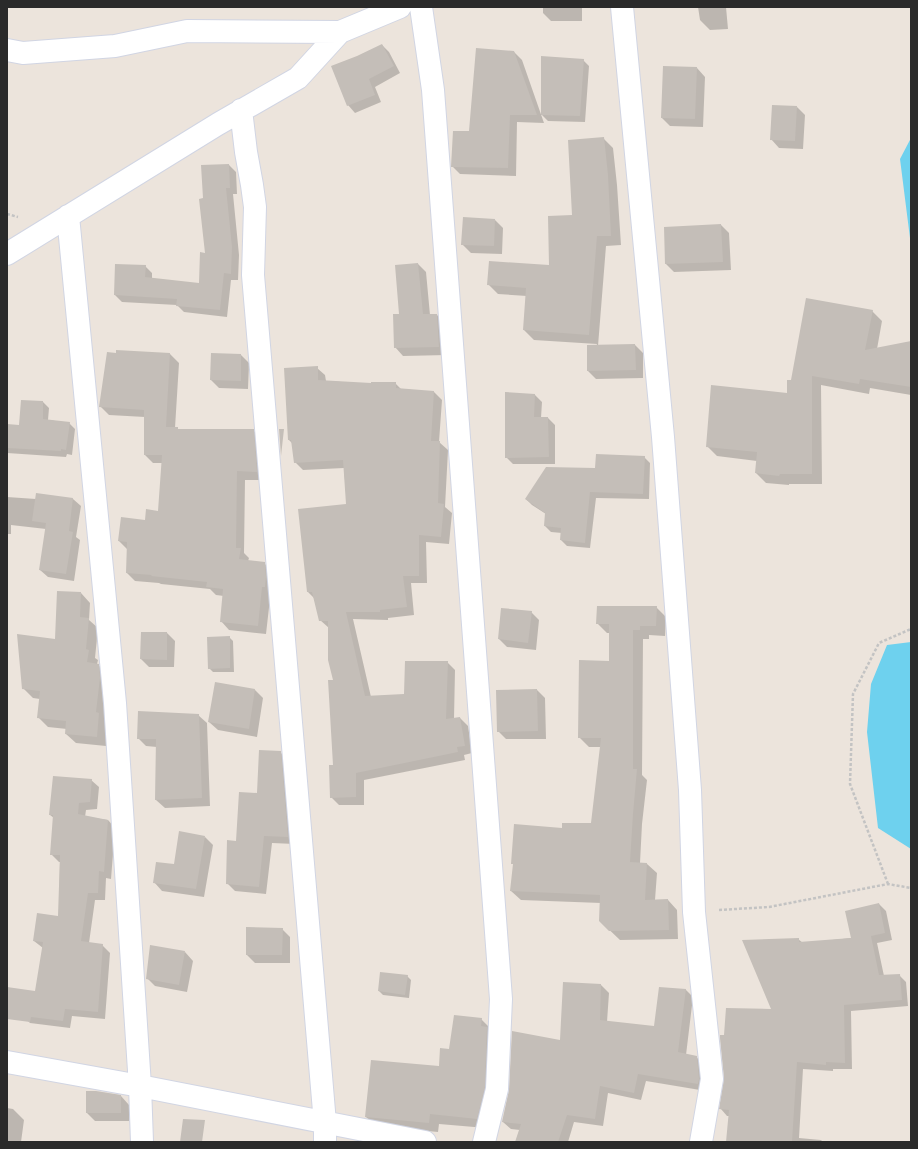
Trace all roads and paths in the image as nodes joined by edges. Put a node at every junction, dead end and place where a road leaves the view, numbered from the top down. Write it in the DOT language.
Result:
graph roads {
  1 [pos="400,7"];
  2 [pos="420,7"];
  3 [pos="622,7"];
  4 [pos="340,32"];
  5 [pos="7,50"];
  6 [pos="241,110"];
  7 [pos="68,216"];
  8 [pos="7,254"];
  9 [pos="911,629"];
  10 [pos="888,884"];
  11 [pos="911,888"];
  12 [pos="694,912"];
  13 [pos="7,1062"];
  14 [pos="140,1086"];
  15 [pos="325,1133"];
  16 [pos="142,1142"];
  17 [pos="425,1142"];
  18 [pos="484,1142"];
  19 [pos="701,1142"];
  1 -- 4 [label="street"];
  2 -- 18 [label="street"];
  3 -- 12 [label="street"];
  4 -- 5 [label="street"];
  4 -- 6 [label="street"];
  6 -- 7 [label="street"];
  6 -- 15 [label="street"];
  7 -- 8 [label="street"];
  7 -- 14 [label="street"];
  9 -- 10 [label="path"];
  10 -- 11 [label="path"];
  10 -- 12 [label="path"];
  12 -- 19 [label="street"];
  13 -- 14 [label="street"];
  14 -- 15 [label="street"];
  14 -- 16 [label="street"];
  15 -- 17 [label="street"];
}
